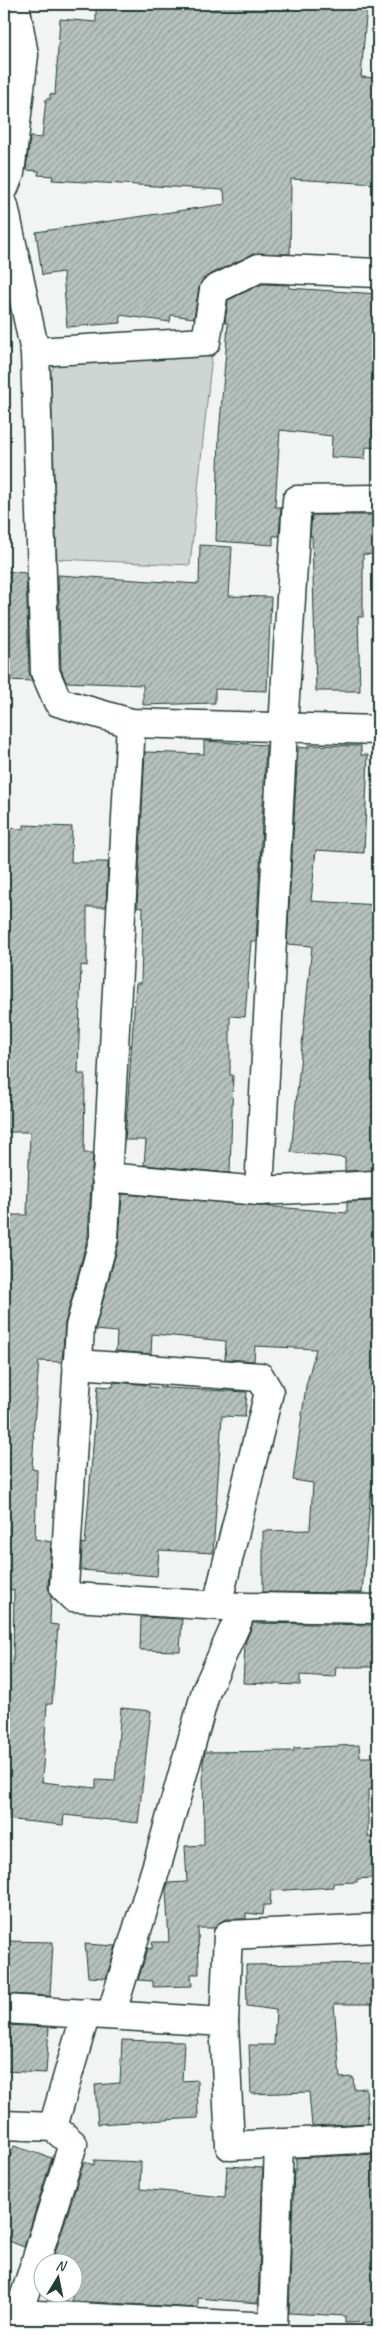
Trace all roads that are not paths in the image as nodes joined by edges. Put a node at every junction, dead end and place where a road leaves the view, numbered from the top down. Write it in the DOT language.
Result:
graph roads {
  1 [pos="15,4"];
  2 [pos="6,179"];
  3 [pos="4,206"];
  4 [pos="378,273"];
  5 [pos="35,352"];
  6 [pos="378,499"];
  7 [pos="131,723"];
  8 [pos="282,728"];
  9 [pos="378,730"];
  10 [pos="106,1177"];
  11 [pos="378,1185"];
  12 [pos="259,1191"];
  13 [pos="77,1364"];
  14 [pos="229,1606"];
  15 [pos="378,1609"];
  16 [pos="378,1928"];
  17 [pos="4,2009"];
  18 [pos="98,2014"];
  19 [pos="224,2022"];
  20 [pos="4,2125"];
  21 [pos="53,2127"];
  22 [pos="378,2138"];
  23 [pos="279,2143"];
  24 [pos="19,2322"];
  1 -- 2 [label="street"];
  3 -- 5 [label="street"];
  4 -- 5 [label="street"];
  5 -- 7 [label="street"];
  6 -- 8 [label="street"];
  7 -- 8 [label="street"];
  7 -- 10 [label="street"];
  8 -- 9 [label="street"];
  8 -- 12 [label="street"];
  10 -- 12 [label="street"];
  10 -- 13 [label="street"];
  11 -- 12 [label="street"];
  13 -- 14 [label="street"];
  13 -- 14 [label="street"];
  14 -- 15 [label="street"];
  14 -- 18 [label="street"];
  16 -- 19 [label="street"];
  17 -- 18 [label="street"];
  18 -- 19 [label="street"];
  18 -- 21 [label="street"];
  19 -- 23 [label="street"];
  20 -- 21 [label="street"];
  21 -- 24 [label="street"];
  22 -- 23 [label="street"];
  23 -- 24 [label="street"];
}
